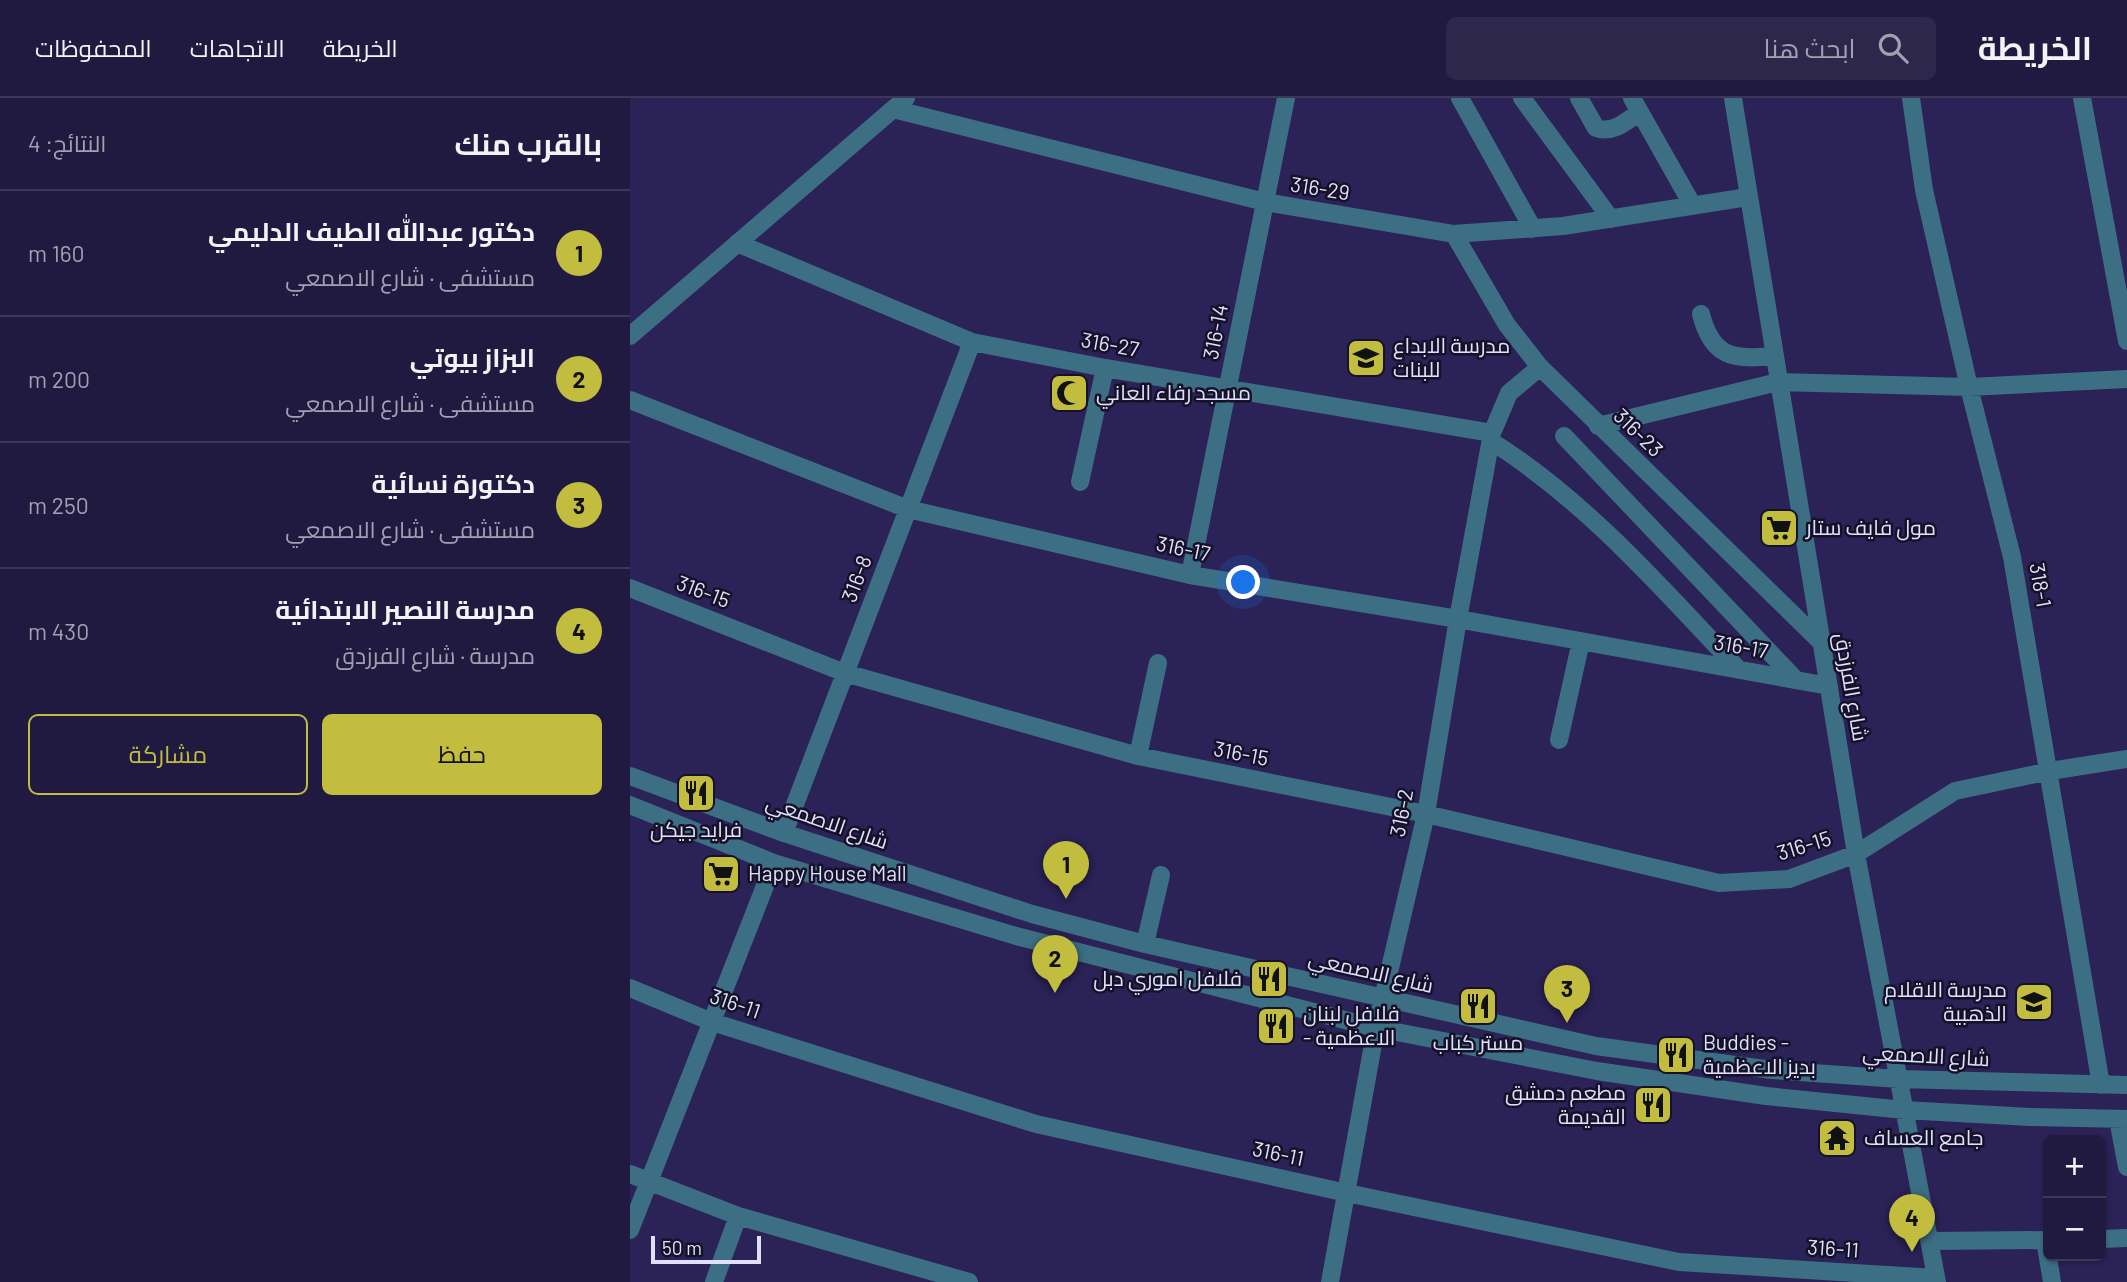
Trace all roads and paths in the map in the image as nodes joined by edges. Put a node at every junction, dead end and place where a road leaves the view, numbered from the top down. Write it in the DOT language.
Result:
graph roads {
  1 [pos="1286,98"];
  2 [pos="1460,98"];
  3 [pos="1522,98"];
  4 [pos="1579,98"];
  5 [pos="1912,98"];
  6 [pos="2082,98"];
  7 [pos="1737,99"];
  8 [pos="900,104"];
  9 [pos="1636,105"];
  10 [pos="1748,197"];
  11 [pos="1265,202"];
  12 [pos="1693,206"];
  13 [pos="1611,219"];
  14 [pos="1533,229"];
  15 [pos="1454,234"];
  16 [pos="737,243"];
  17 [pos="1701,314"];
  18 [pos="630,335"];
  19 [pos="2127,341"];
  20 [pos="972,342"];
  21 [pos="1774,356"];
  22 [pos="1105,368"];
  23 [pos="1540,368"];
  24 [pos="2127,379"];
  25 [pos="1778,383"];
  26 [pos="1969,387"];
  27 [pos="1227,388"];
  28 [pos="630,400"];
  29 [pos="1598,426"];
  30 [pos="1564,436"];
  31 [pos="1491,437"];
  32 [pos="1080,482"];
  33 [pos="908,509"];
  34 [pos="1190,575"];
  35 [pos="630,589"];
  36 [pos="1458,619"];
  37 [pos="1581,641"];
  38 [pos="1820,641"];
  39 [pos="1158,663"];
  40 [pos="1738,670"];
  41 [pos="845,673"];
  42 [pos="1796,680"];
  43 [pos="1829,686"];
  44 [pos="1559,740"];
  45 [pos="1138,756"];
  46 [pos="2127,759"];
  47 [pos="2050,771"];
  48 [pos="630,776"];
  49 [pos="630,805"];
  50 [pos="1426,814"];
  51 [pos="784,833"];
  52 [pos="1857,854"];
  53 [pos="774,863"];
  54 [pos="1161,875"];
  55 [pos="1145,944"];
  56 [pos="630,988"];
  57 [pos="1383,998"];
  58 [pos="712,1022"];
  59 [pos="1376,1028"];
  60 [pos="1899,1079"];
  61 [pos="2101,1084"];
  62 [pos="2127,1085"];
  63 [pos="1905,1110"];
  64 [pos="2122,1119"];
  65 [pos="2127,1167"];
  66 [pos="630,1174"];
  67 [pos="649,1182"];
  68 [pos="1347,1193"];
  69 [pos="738,1216"];
  70 [pos="630,1230"];
  71 [pos="2127,1238"];
  72 [pos="2106,1239"];
  73 [pos="2043,1240"];
  74 [pos="1929,1241"];
  75 [pos="2049,1261"];
  76 [pos="1936,1280"];
  77 [pos="714,1282"];
  78 [pos="968,1282"];
  79 [pos="1330,1282"];
  80 [pos="2052,1282"];
  1 -- 11 [label="street, 316-14"];
  2 -- 14 [label="street"];
  3 -- 13 [label="street"];
  4 -- 9 [label="street"];
  5 -- 26 [label="street, 318-1"];
  6 -- 19 [label="street"];
  7 -- 10 [label="street, شارع الفرزدق"];
  8 -- 11 [label="street, 316-29"];
  8 -- 16 [label="street"];
  9 -- 12 [label="street"];
  10 -- 12 [label="street, 316-29"];
  10 -- 21 [label="street, شارع الفرزدق"];
  11 -- 15 [label="street, 316-29"];
  11 -- 27 [label="street, 316-14"];
  12 -- 13 [label="street, 316-29"];
  13 -- 14 [label="street, 316-29"];
  14 -- 15 [label="street, 316-29"];
  15 -- 23 [label="street, 316-23"];
  16 -- 18 [label="street"];
  16 -- 20 [label="street, 316-27"];
  17 -- 21 [label="street"];
  20 -- 22 [label="street, 316-27"];
  20 -- 33 [label="street, 316-8"];
  21 -- 25 [label="street, شارع الفرزدق"];
  22 -- 27 [label="street, 316-27"];
  22 -- 32 [label="street"];
  23 -- 29 [label="street, 316-23"];
  23 -- 31 [label="street, 316-2"];
  24 -- 26 [label="street"];
  25 -- 26 [label="street"];
  25 -- 29 [label="street"];
  25 -- 38 [label="street, شارع الفرزدق"];
  26 -- 47 [label="street, 318-1"];
  27 -- 31 [label="street, 316-27"];
  27 -- 34 [label="street, 316-14"];
  28 -- 33 [label="street, 316-17"];
  29 -- 38 [label="street, 316-23"];
  30 -- 42 [label="street"];
  31 -- 36 [label="street, 316-2"];
  31 -- 40 [label="street"];
  33 -- 34 [label="street, 316-17"];
  33 -- 41 [label="street, 316-8"];
  34 -- 36 [label="street, 316-17"];
  35 -- 41 [label="street, 316-15"];
  36 -- 37 [label="street, 316-17"];
  36 -- 50 [label="street, 316-2"];
  37 -- 40 [label="street, 316-17"];
  37 -- 44 [label="street"];
  38 -- 43 [label="street, شارع الفرزدق"];
  39 -- 45 [label="street"];
  40 -- 42 [label="street, 316-17"];
  41 -- 45 [label="street, 316-15"];
  41 -- 51 [label="street, 316-8"];
  42 -- 43 [label="street, 316-17"];
  43 -- 52 [label="street, شارع الفرزدق"];
  45 -- 50 [label="street, 316-15"];
  46 -- 47 [label="street, 316-15"];
  47 -- 52 [label="street, 316-15"];
  47 -- 61 [label="street, 318-1"];
  48 -- 51 [label="street, شارع الاصمعي"];
  49 -- 53 [label="street"];
  50 -- 52 [label="street, 316-15"];
  50 -- 57 [label="street, 316-2"];
  51 -- 55 [label="street, شارع الاصمعي"];
  52 -- 60 [label="street, شارع الفرزدق"];
  53 -- 58 [label="street"];
  53 -- 59 [label="street"];
  54 -- 55 [label="street"];
  55 -- 57 [label="street, شارع الاصمعي"];
  56 -- 58 [label="street, 316-11"];
  57 -- 59 [label="street, 316-2"];
  57 -- 60 [label="street, شارع الاصمعي"];
  58 -- 67 [label="street"];
  58 -- 68 [label="street, 316-11"];
  59 -- 63 [label="street"];
  59 -- 68 [label="street, 316-2"];
  60 -- 61 [label="street, شارع الاصمعي"];
  60 -- 63 [label="street, شارع الفرزدق"];
  61 -- 62 [label="street, شارع الاصمعي"];
  63 -- 64 [label="street"];
  63 -- 74 [label="street, شارع الفرزدق"];
  64 -- 65 [label="street"];
  66 -- 67 [label="street"];
  67 -- 69 [label="street"];
  67 -- 70 [label="street"];
  68 -- 76 [label="street, 316-11"];
  68 -- 79 [label="street, 316-2"];
  69 -- 77 [label="street"];
  69 -- 78 [label="street"];
  71 -- 72 [label="street"];
  73 -- 74 [label="street"];
  74 -- 76 [label="street, شارع الفرزدق"];
  75 -- 80 [label="street"];
}
